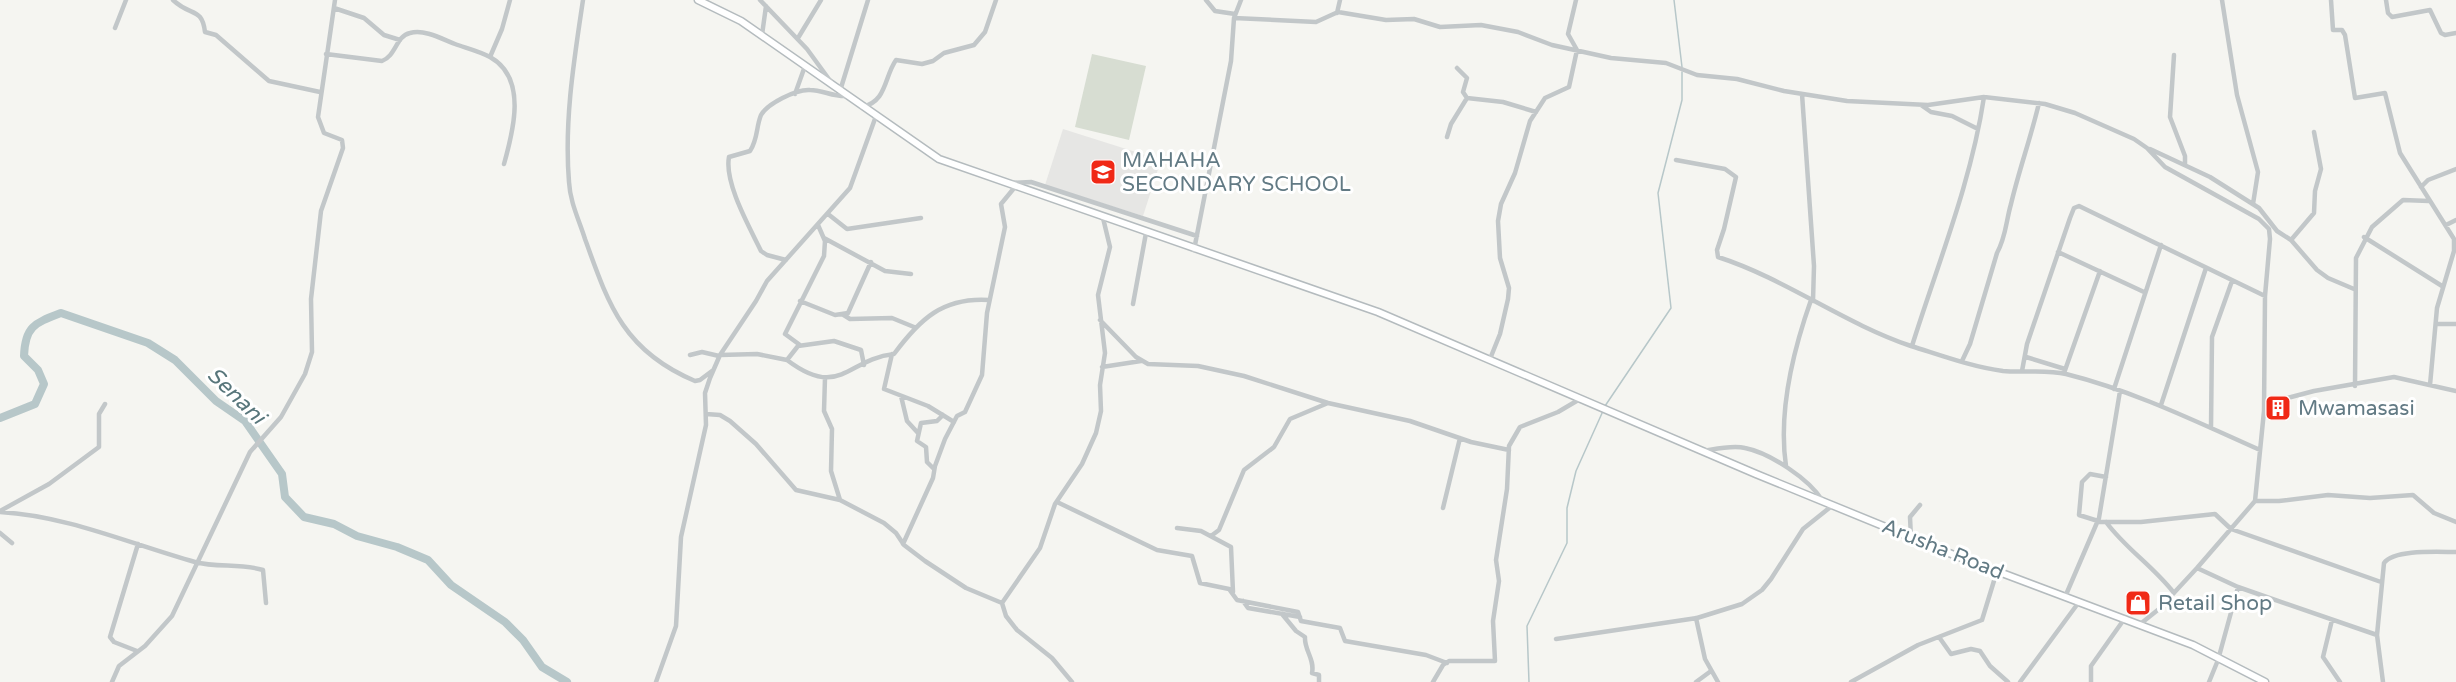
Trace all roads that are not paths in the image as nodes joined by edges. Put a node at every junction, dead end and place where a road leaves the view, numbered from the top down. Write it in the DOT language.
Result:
graph roads {
  1 [pos="126,0"];
  2 [pos="174,0"];
  3 [pos="335,0"];
  4 [pos="510,0"];
  5 [pos="583,0"];
  6 [pos="698,0"];
  7 [pos="760,0"];
  8 [pos="821,0"];
  9 [pos="868,0"];
  10 [pos="996,0"];
  11 [pos="1206,0"];
  12 [pos="1241,0"];
  13 [pos="1340,0"];
  14 [pos="1576,0"];
  15 [pos="2222,0"];
  16 [pos="2331,0"];
  17 [pos="2386,0"];
  18 [pos="766,6"];
  19 [pos="334,8"];
  20 [pos="1337,12"];
  21 [pos="1235,16"];
  22 [pos="115,28"];
  23 [pos="2456,33"];
  24 [pos="762,35"];
  25 [pos="798,38"];
  26 [pos="400,40"];
  27 [pos="1576,50"];
  28 [pos="326,54"];
  29 [pos="2174,55"];
  30 [pos="490,57"];
  31 [pos="805,66"];
  32 [pos="1457,68"];
  33 [pos="838,90"];
  34 [pos="320,92"];
  35 [pos="795,94"];
  36 [pos="1802,94"];
  37 [pos="847,96"];
  38 [pos="1984,97"];
  39 [pos="1467,98"];
  40 [pos="2038,103"];
  41 [pos="1921,105"];
  42 [pos="862,107"];
  43 [pos="1536,112"];
  44 [pos="876,116"];
  45 [pos="1978,129"];
  46 [pos="2314,132"];
  47 [pos="1447,137"];
  48 [pos="2147,147"];
  49 [pos="1676,160"];
  50 [pos="504,164"];
  51 [pos="2185,165"];
  52 [pos="2456,169"];
  53 [pos="1007,184"];
  54 [pos="1015,187"];
  55 [pos="2421,187"];
  56 [pos="2430,201"];
  57 [pos="2253,204"];
  58 [pos="828,214"];
  59 [pos="921,218"];
  60 [pos="1103,218"];
  61 [pos="2456,220"];
  62 [pos="818,225"];
  63 [pos="2446,225"];
  64 [pos="1146,233"];
  65 [pos="1197,236"];
  66 [pos="2364,237"];
  67 [pos="824,238"];
  68 [pos="2291,240"];
  69 [pos="2161,245"];
  70 [pos="1194,250"];
  71 [pos="2058,252"];
  72 [pos="786,260"];
  73 [pos="2454,260"];
  74 [pos="871,262"];
  75 [pos="2206,268"];
  76 [pos="2100,272"];
  77 [pos="911,274"];
  78 [pos="2232,281"];
  79 [pos="2442,286"];
  80 [pos="2354,289"];
  81 [pos="2144,292"];
  82 [pos="2265,296"];
  83 [pos="989,300"];
  84 [pos="800,301"];
  85 [pos="1812,301"];
  86 [pos="1133,304"];
  87 [pos="842,314"];
  88 [pos="1100,320"];
  89 [pos="2436,324"];
  90 [pos="2456,324"];
  91 [pos="914,327"];
  92 [pos="800,345"];
  93 [pos="1912,346"];
  94 [pos="892,354"];
  95 [pos="690,355"];
  96 [pos="720,355"];
  97 [pos="2025,357"];
  98 [pos="1490,359"];
  99 [pos="787,360"];
  100 [pos="1141,361"];
  101 [pos="1962,361"];
  102 [pos="864,365"];
  103 [pos="716,367"];
  104 [pos="1102,367"];
  105 [pos="2022,371"];
  106 [pos="2064,371"];
  107 [pos="825,378"];
  108 [pos="2430,385"];
  109 [pos="2355,386"];
  110 [pos="2114,389"];
  111 [pos="2120,391"];
  112 [pos="2456,391"];
  113 [pos="901,396"];
  114 [pos="1580,399"];
  115 [pos="1328,403"];
  116 [pos="105,404"];
  117 [pos="2265,404"];
  118 [pos="2161,405"];
  119 [pos="706,414"];
  120 [pos="943,415"];
  121 [pos="954,422"];
  122 [pos="2211,429"];
  123 [pos="918,433"];
  124 [pos="1460,438"];
  125 [pos="1509,450"];
  126 [pos="2260,450"];
  127 [pos="1703,451"];
  128 [pos="1786,466"];
  129 [pos="934,469"];
  130 [pos="2106,477"];
  131 [pos="840,500"];
  132 [pos="1822,501"];
  133 [pos="2256,501"];
  134 [pos="1057,502"];
  135 [pos="1920,504"];
  136 [pos="1833,505"];
  137 [pos="1443,508"];
  138 [pos="0,512"];
  139 [pos="2098,521"];
  140 [pos="2106,522"];
  141 [pos="2456,522"];
  142 [pos="1177,528"];
  143 [pos="2231,530"];
  144 [pos="0,532"];
  145 [pos="1211,536"];
  146 [pos="1911,537"];
  147 [pos="12,543"];
  148 [pos="138,544"];
  149 [pos="903,544"];
  150 [pos="2456,552"];
  151 [pos="197,563"];
  152 [pos="2197,568"];
  153 [pos="1997,571"];
  154 [pos="2381,582"];
  155 [pos="2238,587"];
  156 [pos="1233,592"];
  157 [pos="2174,592"];
  158 [pos="2065,597"];
  159 [pos="1243,601"];
  160 [pos="2079,602"];
  161 [pos="266,603"];
  162 [pos="1002,603"];
  163 [pos="1282,614"];
  164 [pos="1300,617"];
  165 [pos="1696,618"];
  166 [pos="2125,618"];
  167 [pos="2332,620"];
  168 [pos="2139,625"];
  169 [pos="2377,635"];
  170 [pos="1939,637"];
  171 [pos="1557,639"];
  172 [pos="137,651"];
  173 [pos="2218,660"];
  174 [pos="1447,663"];
  175 [pos="1711,671"];
  176 [pos="112,682"];
  177 [pos="656,682"];
  178 [pos="1072,682"];
  179 [pos="1318,682"];
  180 [pos="1433,682"];
  181 [pos="1696,682"];
  182 [pos="1718,682"];
  183 [pos="1851,682"];
  184 [pos="2008,682"];
  185 [pos="2020,682"];
  186 [pos="2091,682"];
  187 [pos="2209,682"];
  188 [pos="2265,682"];
  189 [pos="2340,682"];
  190 [pos="2383,682"];
  1 -- 22 [label="street"];
  2 -- 34 [label="street"];
  3 -- 19 [label="street"];
  4 -- 30 [label="street"];
  5 -- 103 [label="street"];
  6 -- 24 [label="main road, Arusha Road"];
  7 -- 18 [label="street"];
  8 -- 25 [label="street"];
  9 -- 33 [label="street"];
  10 -- 42 [label="street"];
  11 -- 21 [label="street"];
  12 -- 21 [label="street"];
  13 -- 20 [label="street"];
  14 -- 27 [label="street"];
  15 -- 57 [label="street"];
  16 -- 55 [label="street"];
  17 -- 23 [label="street"];
  18 -- 24 [label="street"];
  18 -- 25 [label="street"];
  19 -- 26 [label="street"];
  19 -- 28 [label="street"];
  20 -- 21 [label="street"];
  20 -- 27 [label="street"];
  21 -- 65 [label="street"];
  24 -- 31 [label="main road, Arusha Road"];
  25 -- 33 [label="street"];
  26 -- 28 [label="street"];
  26 -- 30 [label="street"];
  27 -- 36 [label="street"];
  27 -- 43 [label="street"];
  28 -- 34 [label="street"];
  29 -- 51 [label="street"];
  30 -- 50 [label="street"];
  31 -- 33 [label="main road, Arusha Road"];
  31 -- 35 [label="street"];
  32 -- 39 [label="street"];
  33 -- 37 [label="main road, Arusha Road"];
  34 -- 151 [label="street"];
  35 -- 37 [label="street"];
  35 -- 72 [label="street"];
  36 -- 41 [label="street"];
  36 -- 85 [label="street"];
  37 -- 42 [label="main road, Arusha Road"];
  38 -- 40 [label="street"];
  38 -- 41 [label="street"];
  38 -- 45 [label="street"];
  39 -- 43 [label="street"];
  39 -- 47 [label="street"];
  40 -- 48 [label="street"];
  40 -- 101 [label="street"];
  41 -- 45 [label="street"];
  42 -- 44 [label="main road, Arusha Road"];
  43 -- 98 [label="street"];
  44 -- 53 [label="main road, Arusha Road"];
  44 -- 58 [label="street"];
  45 -- 93 [label="street"];
  46 -- 68 [label="street"];
  48 -- 51 [label="street"];
  48 -- 82 [label="street"];
  49 -- 85 [label="street"];
  51 -- 57 [label="street"];
  52 -- 55 [label="street"];
  53 -- 54 [label="main road, Arusha Road"];
  53 -- 65 [label="street"];
  54 -- 60 [label="main road, Arusha Road"];
  54 -- 83 [label="street"];
  55 -- 56 [label="street"];
  56 -- 63 [label="street"];
  56 -- 66 [label="street"];
  57 -- 68 [label="street"];
  58 -- 59 [label="street"];
  58 -- 62 [label="street"];
  60 -- 64 [label="main road, Arusha Road"];
  60 -- 88 [label="street"];
  61 -- 63 [label="street"];
  62 -- 67 [label="street"];
  62 -- 72 [label="street"];
  63 -- 73 [label="street"];
  64 -- 70 [label="main road, Arusha Road"];
  64 -- 86 [label="street"];
  65 -- 70 [label="street"];
  66 -- 79 [label="street"];
  66 -- 80 [label="street"];
  67 -- 74 [label="street"];
  67 -- 84 [label="street"];
  68 -- 80 [label="street"];
  69 -- 71 [label="street"];
  69 -- 75 [label="street"];
  69 -- 81 [label="street"];
  70 -- 98 [label="main road, Arusha Road"];
  71 -- 76 [label="street"];
  71 -- 97 [label="street"];
  72 -- 96 [label="street"];
  73 -- 79 [label="street"];
  74 -- 77 [label="street"];
  74 -- 87 [label="street"];
  75 -- 78 [label="street"];
  75 -- 118 [label="street"];
  76 -- 81 [label="street"];
  76 -- 106 [label="street"];
  78 -- 82 [label="street"];
  78 -- 122 [label="street"];
  79 -- 89 [label="street"];
  80 -- 109 [label="street"];
  81 -- 110 [label="street"];
  82 -- 117 [label="street"];
  83 -- 91 [label="street"];
  83 -- 121 [label="street"];
  84 -- 87 [label="street"];
  84 -- 92 [label="street"];
  85 -- 93 [label="street"];
  85 -- 128 [label="street"];
  87 -- 91 [label="street"];
  88 -- 100 [label="street"];
  88 -- 104 [label="street"];
  89 -- 90 [label="street"];
  89 -- 108 [label="street"];
  91 -- 94 [label="street"];
  92 -- 99 [label="street"];
  92 -- 102 [label="street"];
  93 -- 101 [label="street"];
  94 -- 102 [label="street"];
  94 -- 113 [label="street"];
  95 -- 96 [label="street"];
  96 -- 99 [label="street"];
  96 -- 103 [label="street"];
  97 -- 105 [label="street"];
  97 -- 106 [label="street"];
  98 -- 114 [label="main road, Arusha Road"];
  99 -- 107 [label="street"];
  100 -- 104 [label="street"];
  100 -- 115 [label="street"];
  101 -- 105 [label="street"];
  102 -- 107 [label="street"];
  103 -- 119 [label="street"];
  104 -- 134 [label="street"];
  105 -- 106 [label="street"];
  106 -- 110 [label="street"];
  107 -- 131 [label="street"];
  108 -- 109 [label="street"];
  108 -- 112 [label="street"];
  109 -- 117 [label="street"];
  110 -- 111 [label="street"];
  111 -- 118 [label="street"];
  111 -- 130 [label="street"];
  113 -- 120 [label="street"];
  113 -- 123 [label="street"];
  114 -- 125 [label="street"];
  114 -- 127 [label="main road, Arusha Road"];
  115 -- 124 [label="street"];
  115 -- 145 [label="street"];
  116 -- 138 [label="street"];
  117 -- 126 [label="street"];
  118 -- 122 [label="street"];
  119 -- 131 [label="street"];
  119 -- 177 [label="street"];
  120 -- 121 [label="street"];
  120 -- 123 [label="street"];
  121 -- 129 [label="street"];
  122 -- 126 [label="street"];
  123 -- 129 [label="street"];
  124 -- 125 [label="street"];
  124 -- 137 [label="street"];
  125 -- 174 [label="street"];
  126 -- 133 [label="street"];
  127 -- 128 [label="street"];
  127 -- 132 [label="main road, Arusha Road"];
  128 -- 132 [label="street"];
  129 -- 149 [label="street"];
  130 -- 139 [label="street"];
  130 -- 139 [label="street"];
  131 -- 149 [label="street"];
  132 -- 136 [label="main road, Arusha Road"];
  133 -- 141 [label="street"];
  133 -- 143 [label="street"];
  134 -- 156 [label="street"];
  134 -- 162 [label="street"];
  135 -- 146 [label="street"];
  136 -- 146 [label="main road, Arusha Road"];
  136 -- 165 [label="street"];
  138 -- 148 [label="street"];
  139 -- 140 [label="street"];
  139 -- 158 [label="street"];
  140 -- 143 [label="street"];
  140 -- 157 [label="street"];
  142 -- 145 [label="street"];
  143 -- 152 [label="street"];
  143 -- 154 [label="street"];
  144 -- 147 [label="street"];
  145 -- 156 [label="street"];
  146 -- 153 [label="main road, Arusha Road"];
  148 -- 151 [label="street"];
  148 -- 172 [label="street"];
  149 -- 162 [label="street"];
  150 -- 154 [label="street"];
  151 -- 161 [label="street"];
  151 -- 172 [label="street"];
  152 -- 155 [label="street"];
  152 -- 157 [label="street"];
  153 -- 158 [label="main road, Arusha Road"];
  153 -- 170 [label="street"];
  154 -- 169 [label="street"];
  155 -- 167 [label="street"];
  155 -- 173 [label="street"];
  156 -- 159 [label="street"];
  157 -- 168 [label="street"];
  158 -- 160 [label="main road, Arusha Road"];
  159 -- 163 [label="street"];
  159 -- 164 [label="street"];
  160 -- 166 [label="main road, Arusha Road"];
  160 -- 185 [label="street"];
  162 -- 178 [label="street"];
  163 -- 164 [label="street"];
  163 -- 179 [label="street"];
  164 -- 174 [label="street"];
  165 -- 171 [label="street"];
  165 -- 175 [label="street"];
  166 -- 168 [label="main road, Arusha Road"];
  166 -- 186 [label="street"];
  167 -- 169 [label="street"];
  167 -- 189 [label="street"];
  168 -- 173 [label="main road, Arusha Road"];
  169 -- 190 [label="street"];
  170 -- 183 [label="street"];
  170 -- 184 [label="street"];
  172 -- 176 [label="street"];
  173 -- 187 [label="street"];
  173 -- 188 [label="main road, Arusha Road"];
  174 -- 180 [label="street"];
  175 -- 181 [label="street"];
  175 -- 182 [label="street"];
}
